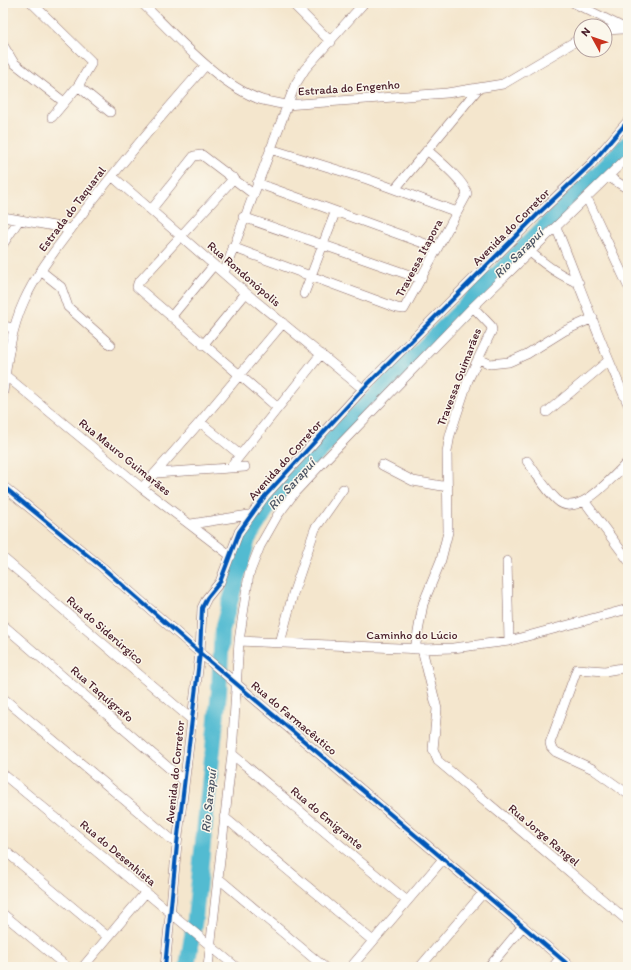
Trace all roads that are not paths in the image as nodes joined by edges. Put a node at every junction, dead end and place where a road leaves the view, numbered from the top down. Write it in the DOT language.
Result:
graph roads {
  1 [pos="32,3"];
  2 [pos="142,3"];
  3 [pos="292,3"];
  4 [pos="364,3"];
  5 [pos="574,3"];
  6 [pos="613,30"];
  7 [pos="628,30"];
  8 [pos="331,42"];
  9 [pos="573,43"];
  10 [pos="3,45"];
  11 [pos="206,65"];
  12 [pos="78,86"];
  13 [pos="478,90"];
  14 [pos="64,102"];
  15 [pos="286,105"];
  16 [pos="110,112"];
  17 [pos="52,117"];
  18 [pos="628,121"];
  19 [pos="270,149"];
  20 [pos="427,150"];
  21 [pos="628,157"];
  22 [pos="112,176"];
  23 [pos="234,178"];
  24 [pos="609,178"];
  25 [pos="257,183"];
  26 [pos="395,189"];
  27 [pos="628,189"];
  28 [pos="252,193"];
  29 [pos="587,198"];
  30 [pos="151,210"];
  31 [pos="456,212"];
  32 [pos="335,213"];
  33 [pos="3,217"];
  34 [pos="243,217"];
  35 [pos="19,220"];
  36 [pos="556,227"];
  37 [pos="71,229"];
  38 [pos="182,236"];
  39 [pos="3,244"];
  40 [pos="322,245"];
  41 [pos="232,247"];
  42 [pos="437,248"];
  43 [pos="530,252"];
  44 [pos="214,265"];
  45 [pos="41,271"];
  46 [pos="224,273"];
  47 [pos="310,276"];
  48 [pos="421,279"];
  49 [pos="579,283"];
  50 [pos="628,286"];
  51 [pos="246,293"];
  52 [pos="304,294"];
  53 [pos="473,307"];
  54 [pos="171,317"];
  55 [pos="593,318"];
  56 [pos="283,323"];
  57 [pos="3,326"];
  58 [pos="14,328"];
  59 [pos="111,345"];
  60 [pos="203,345"];
  61 [pos="321,354"];
  62 [pos="479,360"];
  63 [pos="608,361"];
  64 [pos="5,374"];
  65 [pos="240,375"];
  66 [pos="363,389"];
  67 [pos="3,392"];
  68 [pos="628,404"];
  69 [pos="278,408"];
  70 [pos="547,412"];
  71 [pos="200,422"];
  72 [pos="239,454"];
  73 [pos="527,461"];
  74 [pos="628,462"];
  75 [pos="382,466"];
  76 [pos="245,467"];
  77 [pos="230,468"];
  78 [pos="155,473"];
  79 [pos="3,486"];
  80 [pos="448,487"];
  81 [pos="142,488"];
  82 [pos="343,489"];
  83 [pos="585,502"];
  84 [pos="249,515"];
  85 [pos="191,524"];
  86 [pos="231,556"];
  87 [pos="3,558"];
  88 [pos="507,560"];
  89 [pos="628,560"];
  90 [pos="628,609"];
  91 [pos="3,625"];
  92 [pos="239,641"];
  93 [pos="510,641"];
  94 [pos="280,643"];
  95 [pos="418,649"];
  96 [pos="200,653"];
  97 [pos="628,667"];
  98 [pos="238,684"];
  99 [pos="3,698"];
  100 [pos="191,719"];
  101 [pos="232,754"];
  102 [pos="3,774"];
  103 [pos="184,782"];
  104 [pos="628,794"];
  105 [pos="224,817"];
  106 [pos="177,844"];
  107 [pos="3,849"];
  108 [pos="444,858"];
  109 [pos="218,878"];
  110 [pos="146,892"];
  111 [pos="483,892"];
  112 [pos="407,901"];
  113 [pos="171,912"];
  114 [pos="3,914"];
  115 [pos="628,921"];
  116 [pos="523,926"];
  117 [pos="108,937"];
  118 [pos="373,941"];
  119 [pos="211,946"];
  120 [pos="560,958"];
  121 [pos="67,967"];
  122 [pos="83,967"];
  123 [pos="165,967"];
  124 [pos="208,967"];
  125 [pos="236,967"];
  126 [pos="324,967"];
  127 [pos="351,967"];
  128 [pos="420,967"];
  129 [pos="489,967"];
  130 [pos="553,967"];
  131 [pos="571,967"];
  1 -- 12 [label="street"];
  2 -- 11 [label="street, Estrada do Engenho"];
  3 -- 8 [label="street"];
  4 -- 8 [label="street"];
  5 -- 7 [label="street"];
  6 -- 7 [label="street"];
  8 -- 15 [label="street"];
  9 -- 13 [label="street, Estrada do Engenho"];
  10 -- 14 [label="street"];
  11 -- 15 [label="street, Estrada do Engenho"];
  11 -- 22 [label="street, Estrada do Taquaral"];
  12 -- 14 [label="street"];
  12 -- 16 [label="street"];
  13 -- 15 [label="street, Estrada do Engenho"];
  13 -- 20 [label="street"];
  14 -- 17 [label="street"];
  15 -- 19 [label="street"];
  18 -- 66 [label="street, Avenida do Corretor"];
  19 -- 25 [label="street"];
  19 -- 26 [label="street"];
  20 -- 26 [label="street"];
  20 -- 31 [label="street, Travessa Itapora"];
  21 -- 24 [label="street"];
  22 -- 30 [label="street, Rua Rondonópolis"];
  22 -- 37 [label="street, Estrada do Taquaral"];
  23 -- 28 [label="street"];
  23 -- 30 [label="street"];
  23 -- 38 [label="street"];
  24 -- 27 [label="street"];
  24 -- 29 [label="street"];
  25 -- 28 [label="street"];
  25 -- 32 [label="street"];
  26 -- 31 [label="street"];
  28 -- 34 [label="street"];
  29 -- 36 [label="street"];
  29 -- 50 [label="street"];
  30 -- 38 [label="street, Rua Rondonópolis"];
  31 -- 42 [label="street, Travessa Itapora"];
  32 -- 40 [label="street"];
  32 -- 42 [label="street"];
  33 -- 35 [label="street"];
  34 -- 40 [label="street"];
  34 -- 41 [label="street"];
  35 -- 37 [label="street"];
  35 -- 39 [label="street"];
  36 -- 43 [label="street"];
  36 -- 49 [label="street"];
  37 -- 45 [label="street, Estrada do Taquaral"];
  38 -- 44 [label="street, Rua Rondonópolis"];
  38 -- 54 [label="street"];
  40 -- 47 [label="street"];
  40 -- 48 [label="street"];
  41 -- 46 [label="street"];
  41 -- 47 [label="street, Travessa Itapora"];
  42 -- 48 [label="street, Travessa Itapora"];
  43 -- 49 [label="street"];
  43 -- 53 [label="street"];
  44 -- 46 [label="street, Rua Rondonópolis"];
  44 -- 54 [label="street"];
  45 -- 58 [label="street, Estrada do Taquaral"];
  45 -- 59 [label="street"];
  46 -- 51 [label="street, Rua Rondonópolis"];
  47 -- 48 [label="street, Travessa Itapora"];
  47 -- 52 [label="street"];
  49 -- 55 [label="street"];
  51 -- 56 [label="street, Rua Rondonópolis"];
  51 -- 60 [label="street"];
  53 -- 62 [label="street, Travessa Guimarães"];
  53 -- 92 [label="street"];
  54 -- 60 [label="street"];
  55 -- 62 [label="street"];
  55 -- 63 [label="street"];
  56 -- 61 [label="street, Rua Rondonópolis"];
  56 -- 65 [label="street"];
  57 -- 58 [label="street"];
  58 -- 64 [label="street, Estrada do Taquaral"];
  60 -- 65 [label="street"];
  61 -- 66 [label="street, Rua Rondonópolis"];
  61 -- 69 [label="street"];
  62 -- 80 [label="street, Travessa Guimarães"];
  63 -- 68 [label="street"];
  63 -- 70 [label="street"];
  64 -- 67 [label="street, Estrada do Taquaral"];
  64 -- 81 [label="street, Rua Mauro Guimarães"];
  65 -- 69 [label="street"];
  65 -- 71 [label="street"];
  66 -- 84 [label="street, Avenida do Corretor"];
  69 -- 72 [label="street"];
  71 -- 72 [label="street"];
  71 -- 78 [label="street"];
  72 -- 77 [label="street"];
  73 -- 83 [label="street"];
  74 -- 83 [label="street"];
  75 -- 80 [label="street"];
  76 -- 77 [label="street"];
  77 -- 78 [label="street"];
  78 -- 81 [label="street"];
  79 -- 96 [label="street, Rua do Farmacêutico"];
  80 -- 95 [label="street, Travessa Guimarães"];
  81 -- 85 [label="street, Rua Mauro Guimarães"];
  82 -- 94 [label="street"];
  83 -- 89 [label="street"];
  84 -- 85 [label="street"];
  84 -- 86 [label="street, Avenida do Corretor"];
  85 -- 86 [label="street, Rua Mauro Guimarães"];
  86 -- 96 [label="street, Avenida do Corretor"];
  87 -- 100 [label="street, Rua do Siderúrgico"];
  88 -- 93 [label="street"];
  90 -- 93 [label="street, Caminho do Lúcio"];
  91 -- 103 [label="street, Rua Taquígrafo"];
  92 -- 94 [label="street, Caminho do Lúcio"];
  92 -- 98 [label="street"];
  93 -- 95 [label="street, Caminho do Lúcio"];
  94 -- 95 [label="street, Caminho do Lúcio"];
  95 -- 115 [label="street, Rua Jorge Rangel"];
  96 -- 98 [label="street, Rua do Farmacêutico"];
  96 -- 100 [label="street, Avenida do Corretor"];
  97 -- 104 [label="street"];
  98 -- 101 [label="street"];
  98 -- 108 [label="street, Rua do Farmacêutico"];
  99 -- 106 [label="street"];
  100 -- 103 [label="street, Avenida do Corretor"];
  101 -- 105 [label="street"];
  101 -- 112 [label="street, Rua do Emigrante"];
  102 -- 110 [label="street, Rua do Desenhista"];
  103 -- 106 [label="street, Avenida do Corretor"];
  105 -- 109 [label="street"];
  105 -- 118 [label="street"];
  106 -- 113 [label="street, Avenida do Corretor"];
  107 -- 117 [label="street"];
  108 -- 111 [label="street, Rua do Farmacêutico"];
  108 -- 112 [label="street"];
  109 -- 119 [label="street"];
  109 -- 126 [label="street"];
  110 -- 113 [label="street, Rua do Desenhista"];
  110 -- 117 [label="street"];
  111 -- 116 [label="street, Rua do Farmacêutico"];
  111 -- 128 [label="street"];
  112 -- 118 [label="street"];
  113 -- 119 [label="street, Rua do Desenhista"];
  113 -- 123 [label="street, Avenida do Corretor"];
  114 -- 121 [label="street"];
  116 -- 120 [label="street, Rua do Farmacêutico"];
  116 -- 129 [label="street"];
  117 -- 122 [label="street"];
  118 -- 127 [label="street"];
  119 -- 124 [label="street"];
  119 -- 125 [label="street, Rua do Desenhista"];
  120 -- 130 [label="street"];
  120 -- 131 [label="street, Rua do Farmacêutico"];
}
